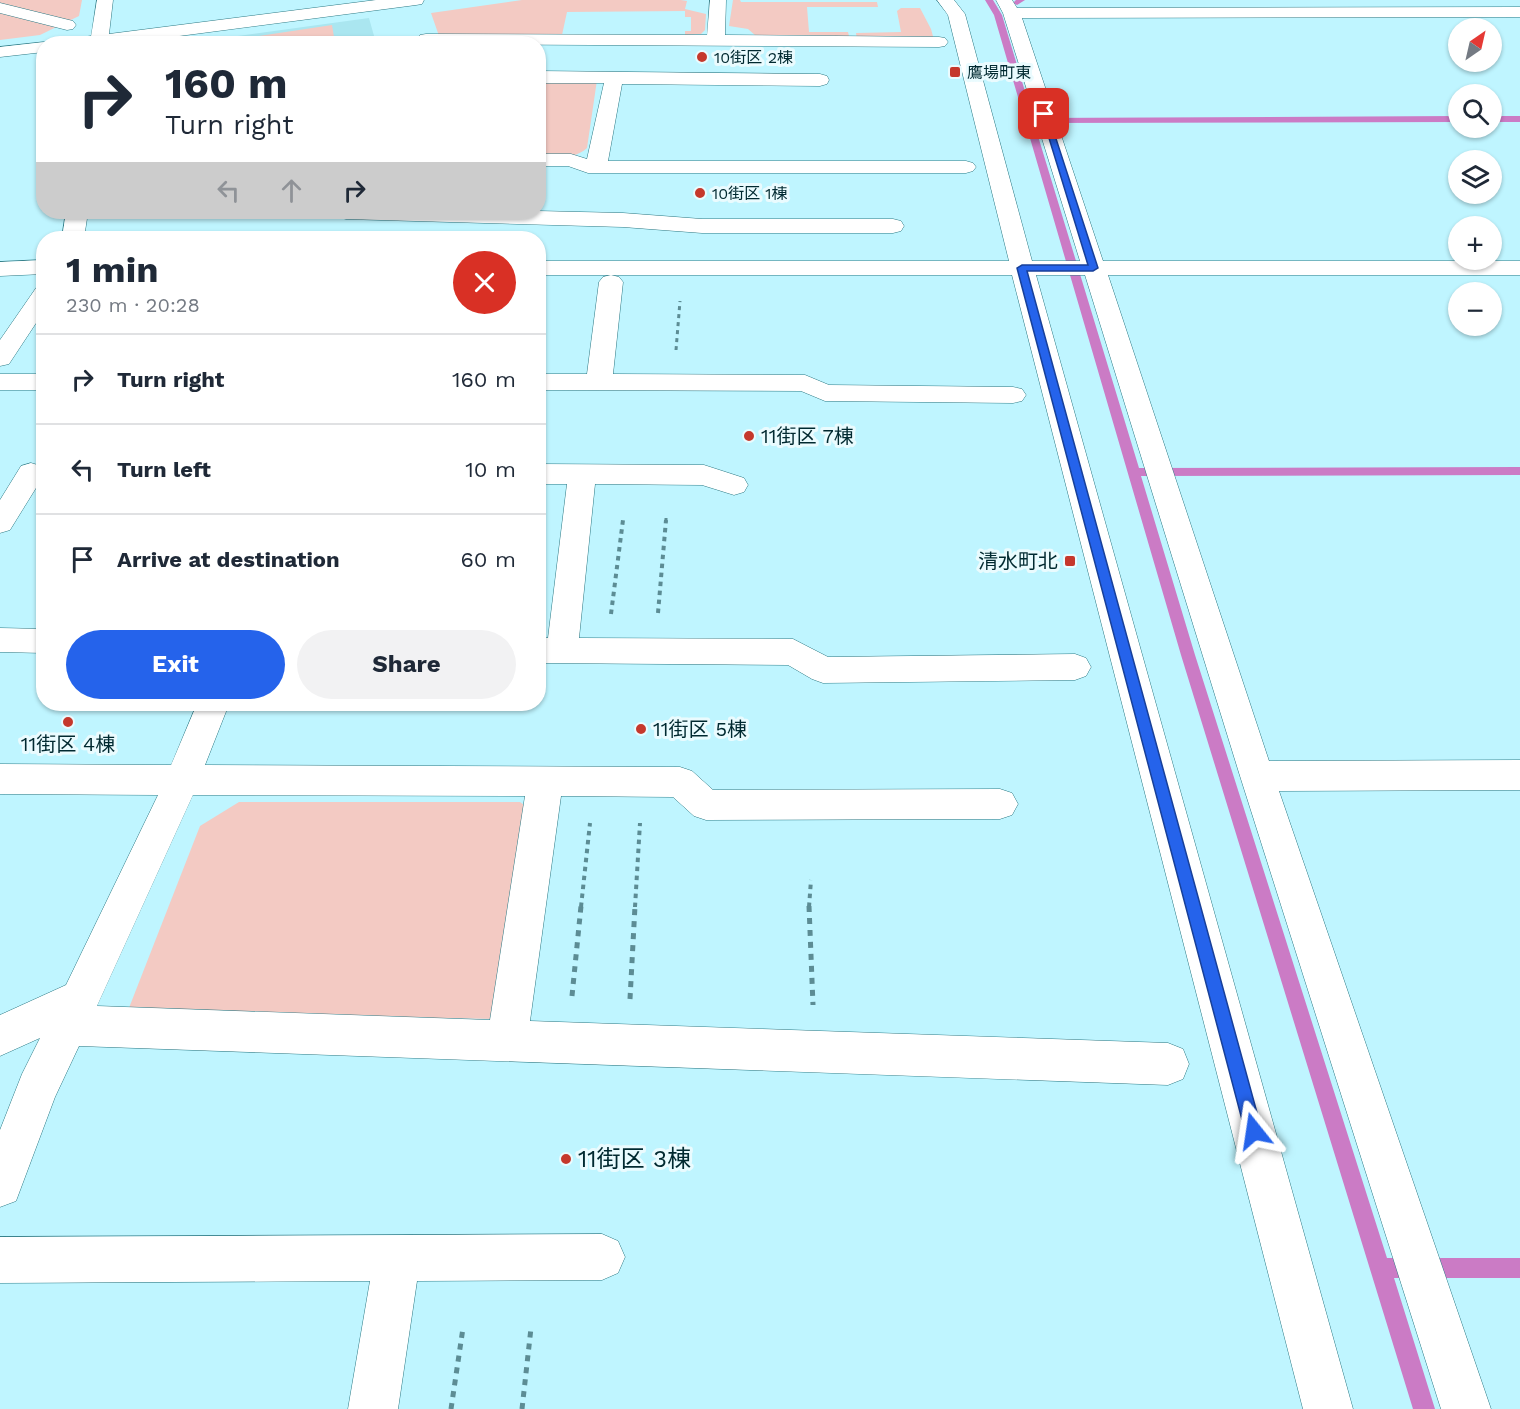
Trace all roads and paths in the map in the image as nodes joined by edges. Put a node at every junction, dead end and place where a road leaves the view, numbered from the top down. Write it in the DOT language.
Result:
graph roads {
  1 [pos="40,0"];
  2 [pos="105,0"];
  3 [pos="945,0"];
  4 [pos="716,1"];
  5 [pos="1008,6"];
  6 [pos="0,8"];
  7 [pos="1520,12"];
  8 [pos="19,14"];
  9 [pos="0,17"];
  10 [pos="421,20"];
  11 [pos="0,24"];
  12 [pos="67,25"];
  13 [pos="101,36"];
  14 [pos="188,36"];
  15 [pos="716,42"];
  16 [pos="939,42"];
  17 [pos="36,48"];
  18 [pos="0,52"];
  19 [pos="546,77"];
  20 [pos="614,78"];
  21 [pos="820,80"];
  22 [pos="546,160"];
  23 [pos="596,166"];
  24 [pos="966,167"];
  25 [pos="546,218"];
  26 [pos="622,220"];
  27 [pos="893,226"];
  28 [pos="620,255"];
  29 [pos="36,267"];
  30 [pos="546,268"];
  31 [pos="1022,268"];
  32 [pos="1078,268"];
  33 [pos="1520,268"];
  34 [pos="0,269"];
  35 [pos="612,282"];
  36 [pos="680,300"];
  37 [pos="36,305"];
  38 [pos="0,358"];
  39 [pos="0,382"];
  40 [pos="36,382"];
  41 [pos="546,382"];
  42 [pos="599,382"];
  43 [pos="674,383"];
  44 [pos="1013,395"];
  45 [pos="0,473"];
  46 [pos="36,473"];
  47 [pos="36,474"];
  48 [pos="546,474"];
  49 [pos="582,474"];
  50 [pos="734,485"];
  51 [pos="666,518"];
  52 [pos="623,520"];
  53 [pos="0,523"];
  54 [pos="0,640"];
  55 [pos="36,641"];
  56 [pos="550,650"];
  57 [pos="607,650"];
  58 [pos="655,651"];
  59 [pos="1075,667"];
  60 [pos="210,711"];
  61 [pos="1520,775"];
  62 [pos="1257,776"];
  63 [pos="0,779"];
  64 [pos="182,779"];
  65 [pos="545,783"];
  66 [pos="1000,804"];
  67 [pos="640,823"];
  68 [pos="590,824"];
  69 [pos="811,880"];
  70 [pos="74,1012"];
  71 [pos="0,1036"];
  72 [pos="507,1040"];
  73 [pos="567,1043"];
  74 [pos="627,1045"];
  75 [pos="815,1052"];
  76 [pos="1168,1064"];
  77 [pos="0,1185"];
  78 [pos="602,1257"];
  79 [pos="397,1258"];
  80 [pos="0,1260"];
  81 [pos="463,1328"];
  82 [pos="531,1328"];
  83 [pos="373,1409"];
  84 [pos="452,1409"];
  85 [pos="522,1409"];
  86 [pos="1328,1409"];
  87 [pos="1466,1409"];
  1 -- 8 [label="street"];
  2 -- 13 [label="street"];
  3 -- 31 [label="street"];
  4 -- 15 [label="street"];
  5 -- 7 [label="street"];
  5 -- 32 [label="street"];
  6 -- 8 [label="street"];
  8 -- 9 [label="street"];
  8 -- 11 [label="street"];
  8 -- 12 [label="street"];
  10 -- 14 [label="street"];
  10 -- 15 [label="street"];
  15 -- 16 [label="street"];
  17 -- 18 [label="street"];
  19 -- 20 [label="street"];
  20 -- 21 [label="street"];
  20 -- 23 [label="street"];
  22 -- 23 [label="street"];
  23 -- 24 [label="street"];
  25 -- 26 [label="street"];
  26 -- 27 [label="street"];
  26 -- 28 [label="street"];
  29 -- 34 [label="street"];
  30 -- 31 [label="street"];
  31 -- 32 [label="street"];
  31 -- 86 [label="street"];
  32 -- 33 [label="street"];
  32 -- 62 [label="street"];
  35 -- 42 [label="street"];
  36 -- 43 [label="path"];
  37 -- 38 [label="street"];
  39 -- 40 [label="street"];
  41 -- 42 [label="street"];
  42 -- 43 [label="street"];
  43 -- 44 [label="street"];
  45 -- 46 [label="street"];
  47 -- 53 [label="street"];
  48 -- 49 [label="street"];
  49 -- 50 [label="street"];
  49 -- 56 [label="street"];
  51 -- 58 [label="path"];
  52 -- 57 [label="path"];
  54 -- 55 [label="street"];
  56 -- 57 [label="street"];
  57 -- 58 [label="street"];
  58 -- 59 [label="street"];
  60 -- 64 [label="street"];
  61 -- 62 [label="street"];
  62 -- 87 [label="street"];
  63 -- 64 [label="street"];
  64 -- 65 [label="street"];
  64 -- 70 [label="street"];
  65 -- 66 [label="street"];
  65 -- 72 [label="street"];
  67 -- 74 [label="path"];
  68 -- 73 [label="path"];
  69 -- 75 [label="path"];
  70 -- 71 [label="street"];
  70 -- 72 [label="street"];
  70 -- 77 [label="street"];
  72 -- 73 [label="street"];
  73 -- 74 [label="street"];
  74 -- 75 [label="street"];
  75 -- 76 [label="street"];
  78 -- 79 [label="street"];
  79 -- 80 [label="street"];
  79 -- 83 [label="street"];
  81 -- 84 [label="path"];
  82 -- 85 [label="path"];
}
